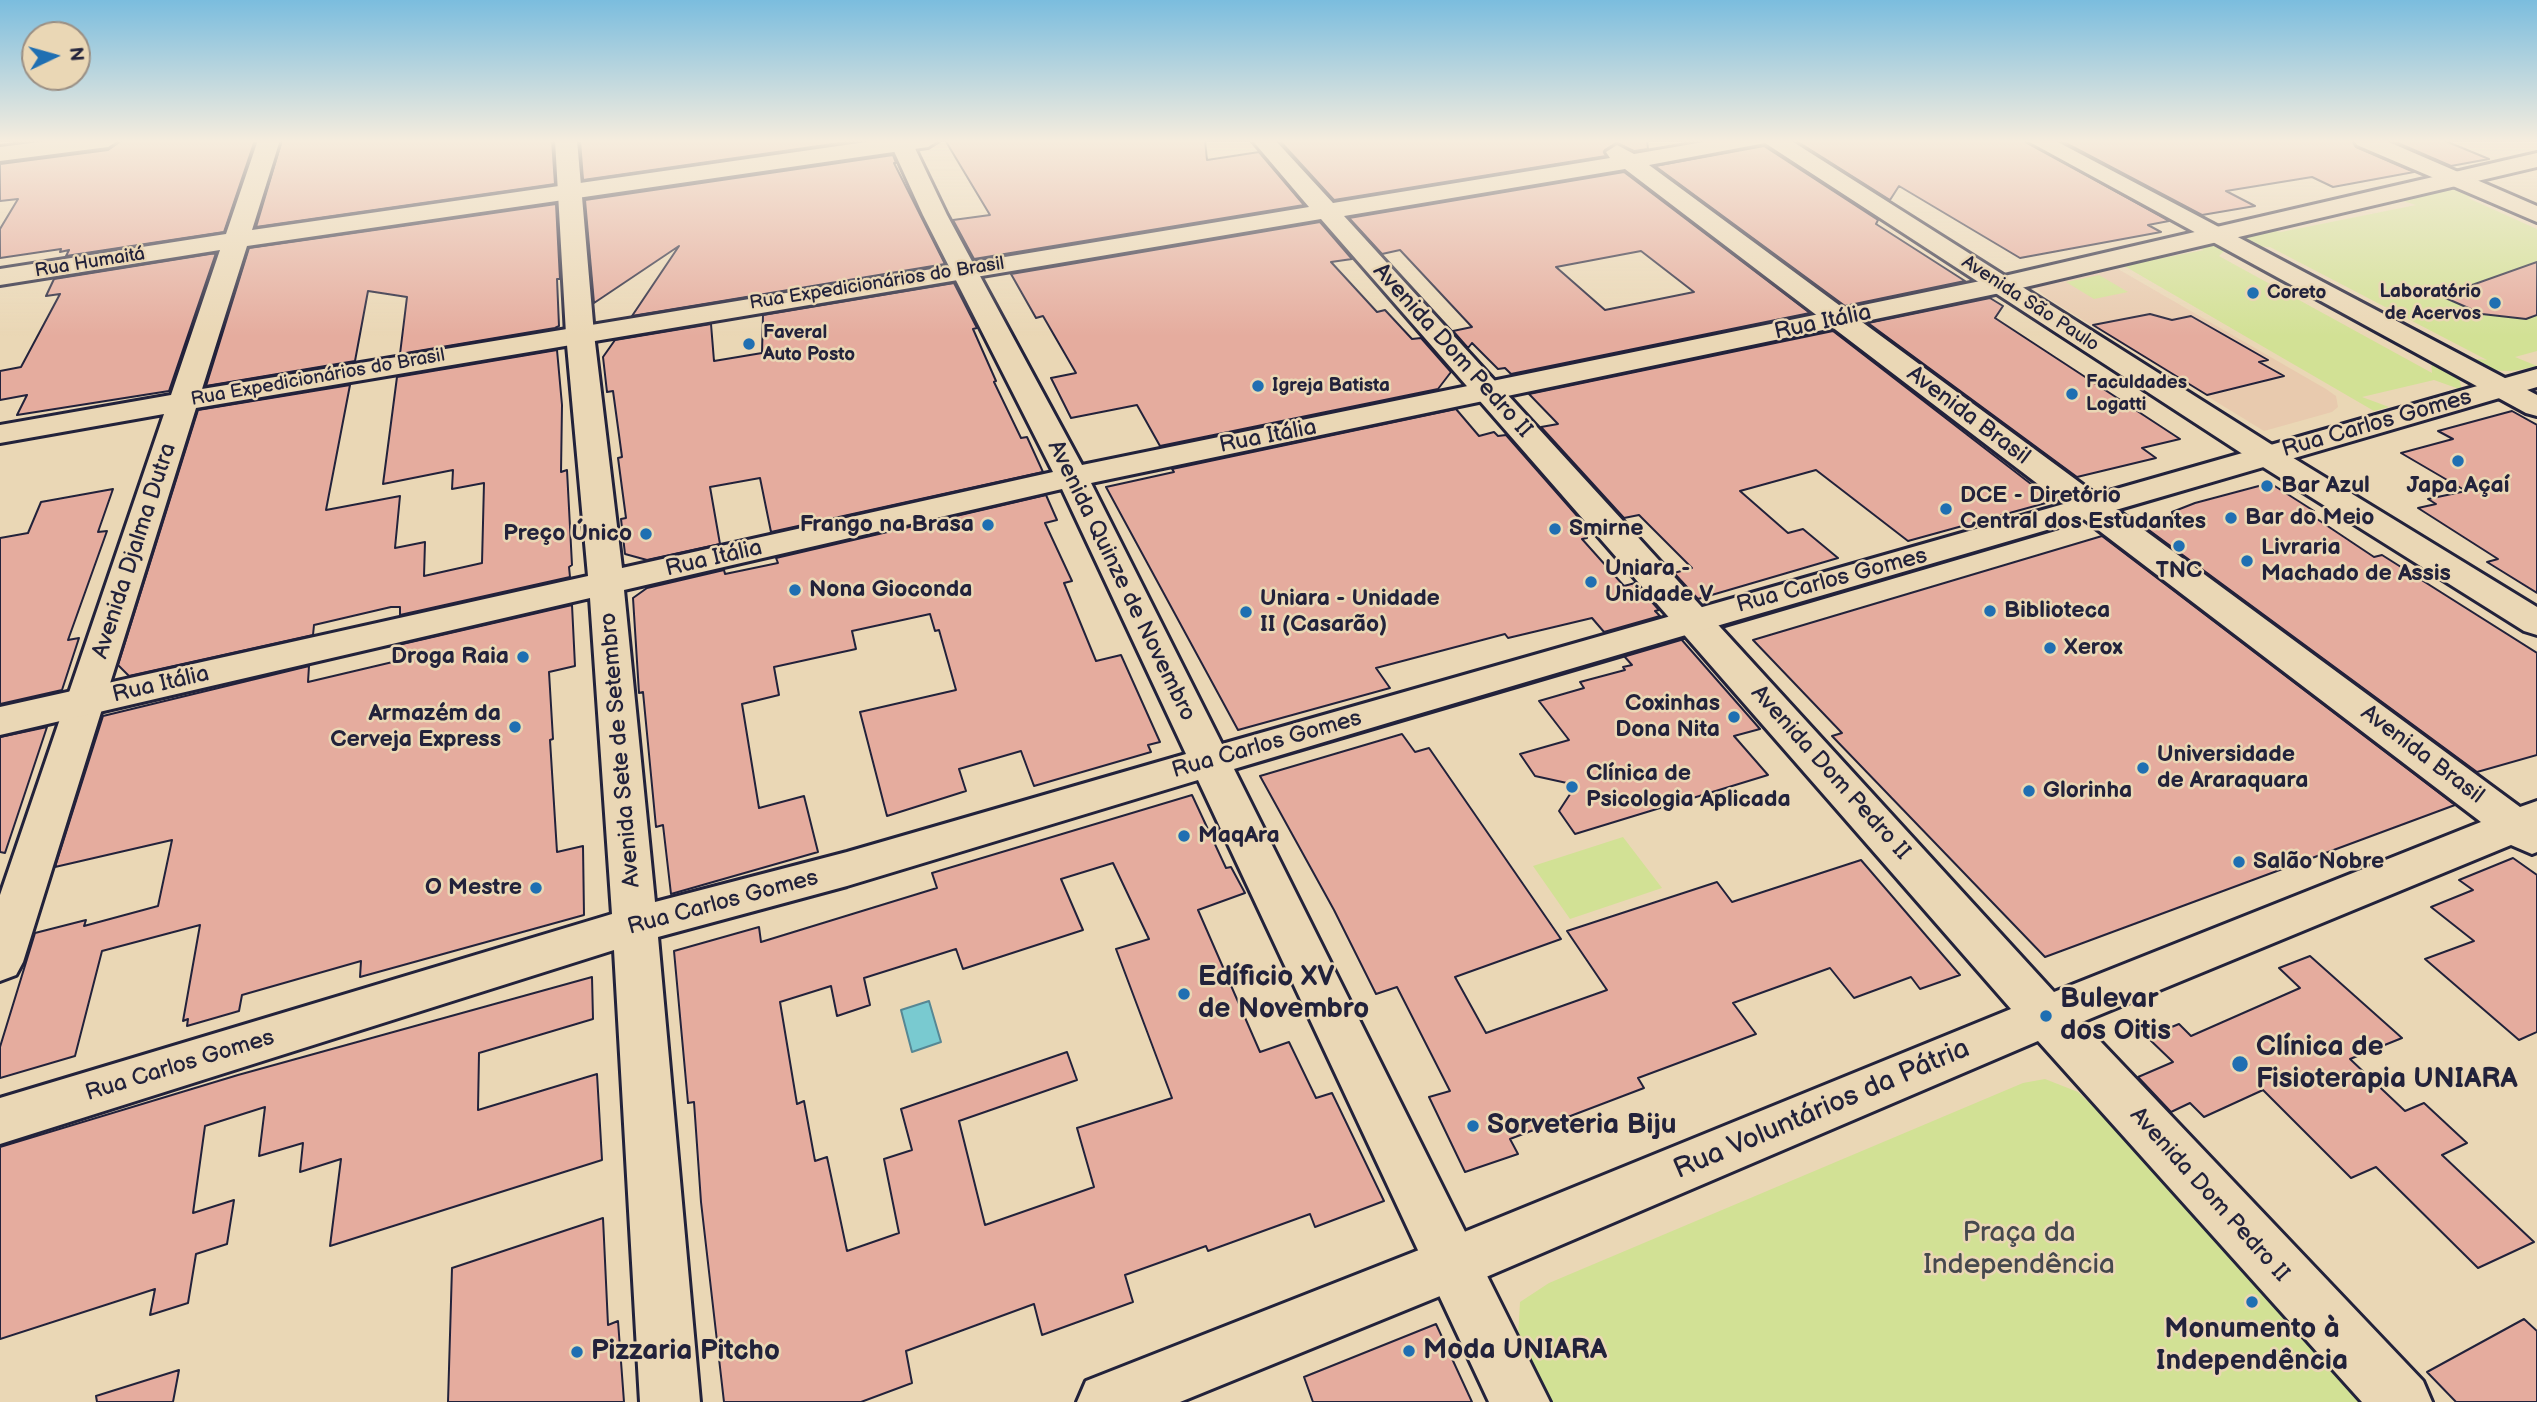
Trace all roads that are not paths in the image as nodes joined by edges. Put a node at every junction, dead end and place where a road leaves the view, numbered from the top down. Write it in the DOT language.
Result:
graph roads {
  1 [pos="247,205"];
  2 [pos="472,205"];
  3 [pos="572,205"];
  4 [pos="932,205"];
  5 [pos="1320,205"];
  6 [pos="1372,205"];
  7 [pos="1686,205"];
  8 [pos="1876,205"];
  9 [pos="2158,205"];
  10 [pos="2341,205"];
  11 [pos="2516,205"];
  12 [pos="1327,213"];
  13 [pos="2537,215"];
  14 [pos="2214,236"];
  15 [pos="235,240"];
  16 [pos="963,269"];
  17 [pos="0,277"];
  18 [pos="2000,285"];
  19 [pos="1838,320"];
  20 [pos="580,334"];
  21 [pos="2537,378"];
  22 [pos="2501,388"];
  23 [pos="1489,393"];
  24 [pos="186,400"];
  25 [pos="2537,407"];
  26 [pos="0,434"];
  27 [pos="2266,455"];
  28 [pos="1072,477"];
  29 [pos="2090,507"];
  30 [pos="606,584"];
  31 [pos="1692,619"];
  32 [pos="2537,623"];
  33 [pos="83,703"];
  34 [pos="0,721"];
  35 [pos="1210,762"];
  36 [pos="2530,828"];
  37 [pos="636,925"];
  38 [pos="0,962"];
  39 [pos="2046,1016"];
  40 [pos="0,1121"];
  41 [pos="1452,1264"];
  42 [pos="670,1402"];
  43 [pos="1107,1402"];
  44 [pos="1520,1402"];
  45 [pos="2402,1402"];
  1 -- 15 [label="street, Avenida Djalma Dutra"];
  2 -- 15 [label="street, Rua Humaitá"];
  3 -- 20 [label="street, Avenida Sete de Setembro"];
  4 -- 16 [label="street, Avenida Quinze de Novembro"];
  5 -- 12 [label="street, Avenida Dom Pedro II"];
  6 -- 12 [label="street, Rua Expedicionários do Brasil"];
  7 -- 19 [label="street, Avenida Brasil"];
  8 -- 18 [label="street, Avenida São Paulo"];
  9 -- 14 [label="street"];
  10 -- 14 [label="street, Rua Itália"];
  11 -- 13 [label="street"];
  12 -- 16 [label="street, Rua Expedicionários do Brasil"];
  12 -- 23 [label="street, Avenida Dom Pedro II"];
  14 -- 18 [label="street, Rua Itália"];
  14 -- 22 [label="street"];
  15 -- 17 [label="street, Rua Humaitá"];
  15 -- 24 [label="street, Avenida Djalma Dutra"];
  16 -- 20 [label="street, Rua Expedicionários do Brasil"];
  16 -- 28 [label="street, Avenida Quinze de Novembro"];
  18 -- 19 [label="street, Rua Itália"];
  18 -- 27 [label="street, Avenida São Paulo"];
  19 -- 23 [label="street, Rua Itália"];
  19 -- 29 [label="street, Avenida Brasil"];
  20 -- 24 [label="street, Rua Expedicionários do Brasil"];
  20 -- 30 [label="street, Avenida Sete de Setembro"];
  21 -- 22 [label="street, Rua Carlos Gomes"];
  22 -- 25 [label="street"];
  22 -- 27 [label="street, Rua Carlos Gomes"];
  23 -- 28 [label="street, Rua Itália"];
  23 -- 31 [label="street, Avenida Dom Pedro II"];
  24 -- 26 [label="street, Rua Expedicionários do Brasil"];
  24 -- 33 [label="street, Avenida Djalma Dutra"];
  27 -- 29 [label="street, Rua Carlos Gomes"];
  27 -- 32 [label="street, Avenida São Paulo"];
  28 -- 30 [label="street, Rua Itália"];
  28 -- 35 [label="street, Avenida Quinze de Novembro"];
  29 -- 31 [label="street, Rua Carlos Gomes"];
  29 -- 36 [label="street, Avenida Brasil"];
  30 -- 33 [label="street, Rua Itália"];
  30 -- 37 [label="street, Avenida Sete de Setembro"];
  31 -- 35 [label="street, Rua Carlos Gomes"];
  31 -- 39 [label="street, Avenida Dom Pedro II"];
  33 -- 34 [label="street, Rua Itália"];
  33 -- 38 [label="street, Avenida Djalma Dutra"];
  35 -- 37 [label="street, Rua Carlos Gomes"];
  35 -- 41 [label="street, Avenida Quinze de Novembro"];
  36 -- 39 [label="street, Rua Voluntários da Pátria"];
  37 -- 40 [label="street, Rua Carlos Gomes"];
  37 -- 42 [label="street, Avenida Sete de Setembro"];
  39 -- 41 [label="street, Rua Voluntários da Pátria"];
  39 -- 45 [label="street, Avenida Dom Pedro II"];
  41 -- 43 [label="street, Rua Voluntários da Pátria"];
  41 -- 44 [label="street, Avenida Quinze de Novembro"];
}
